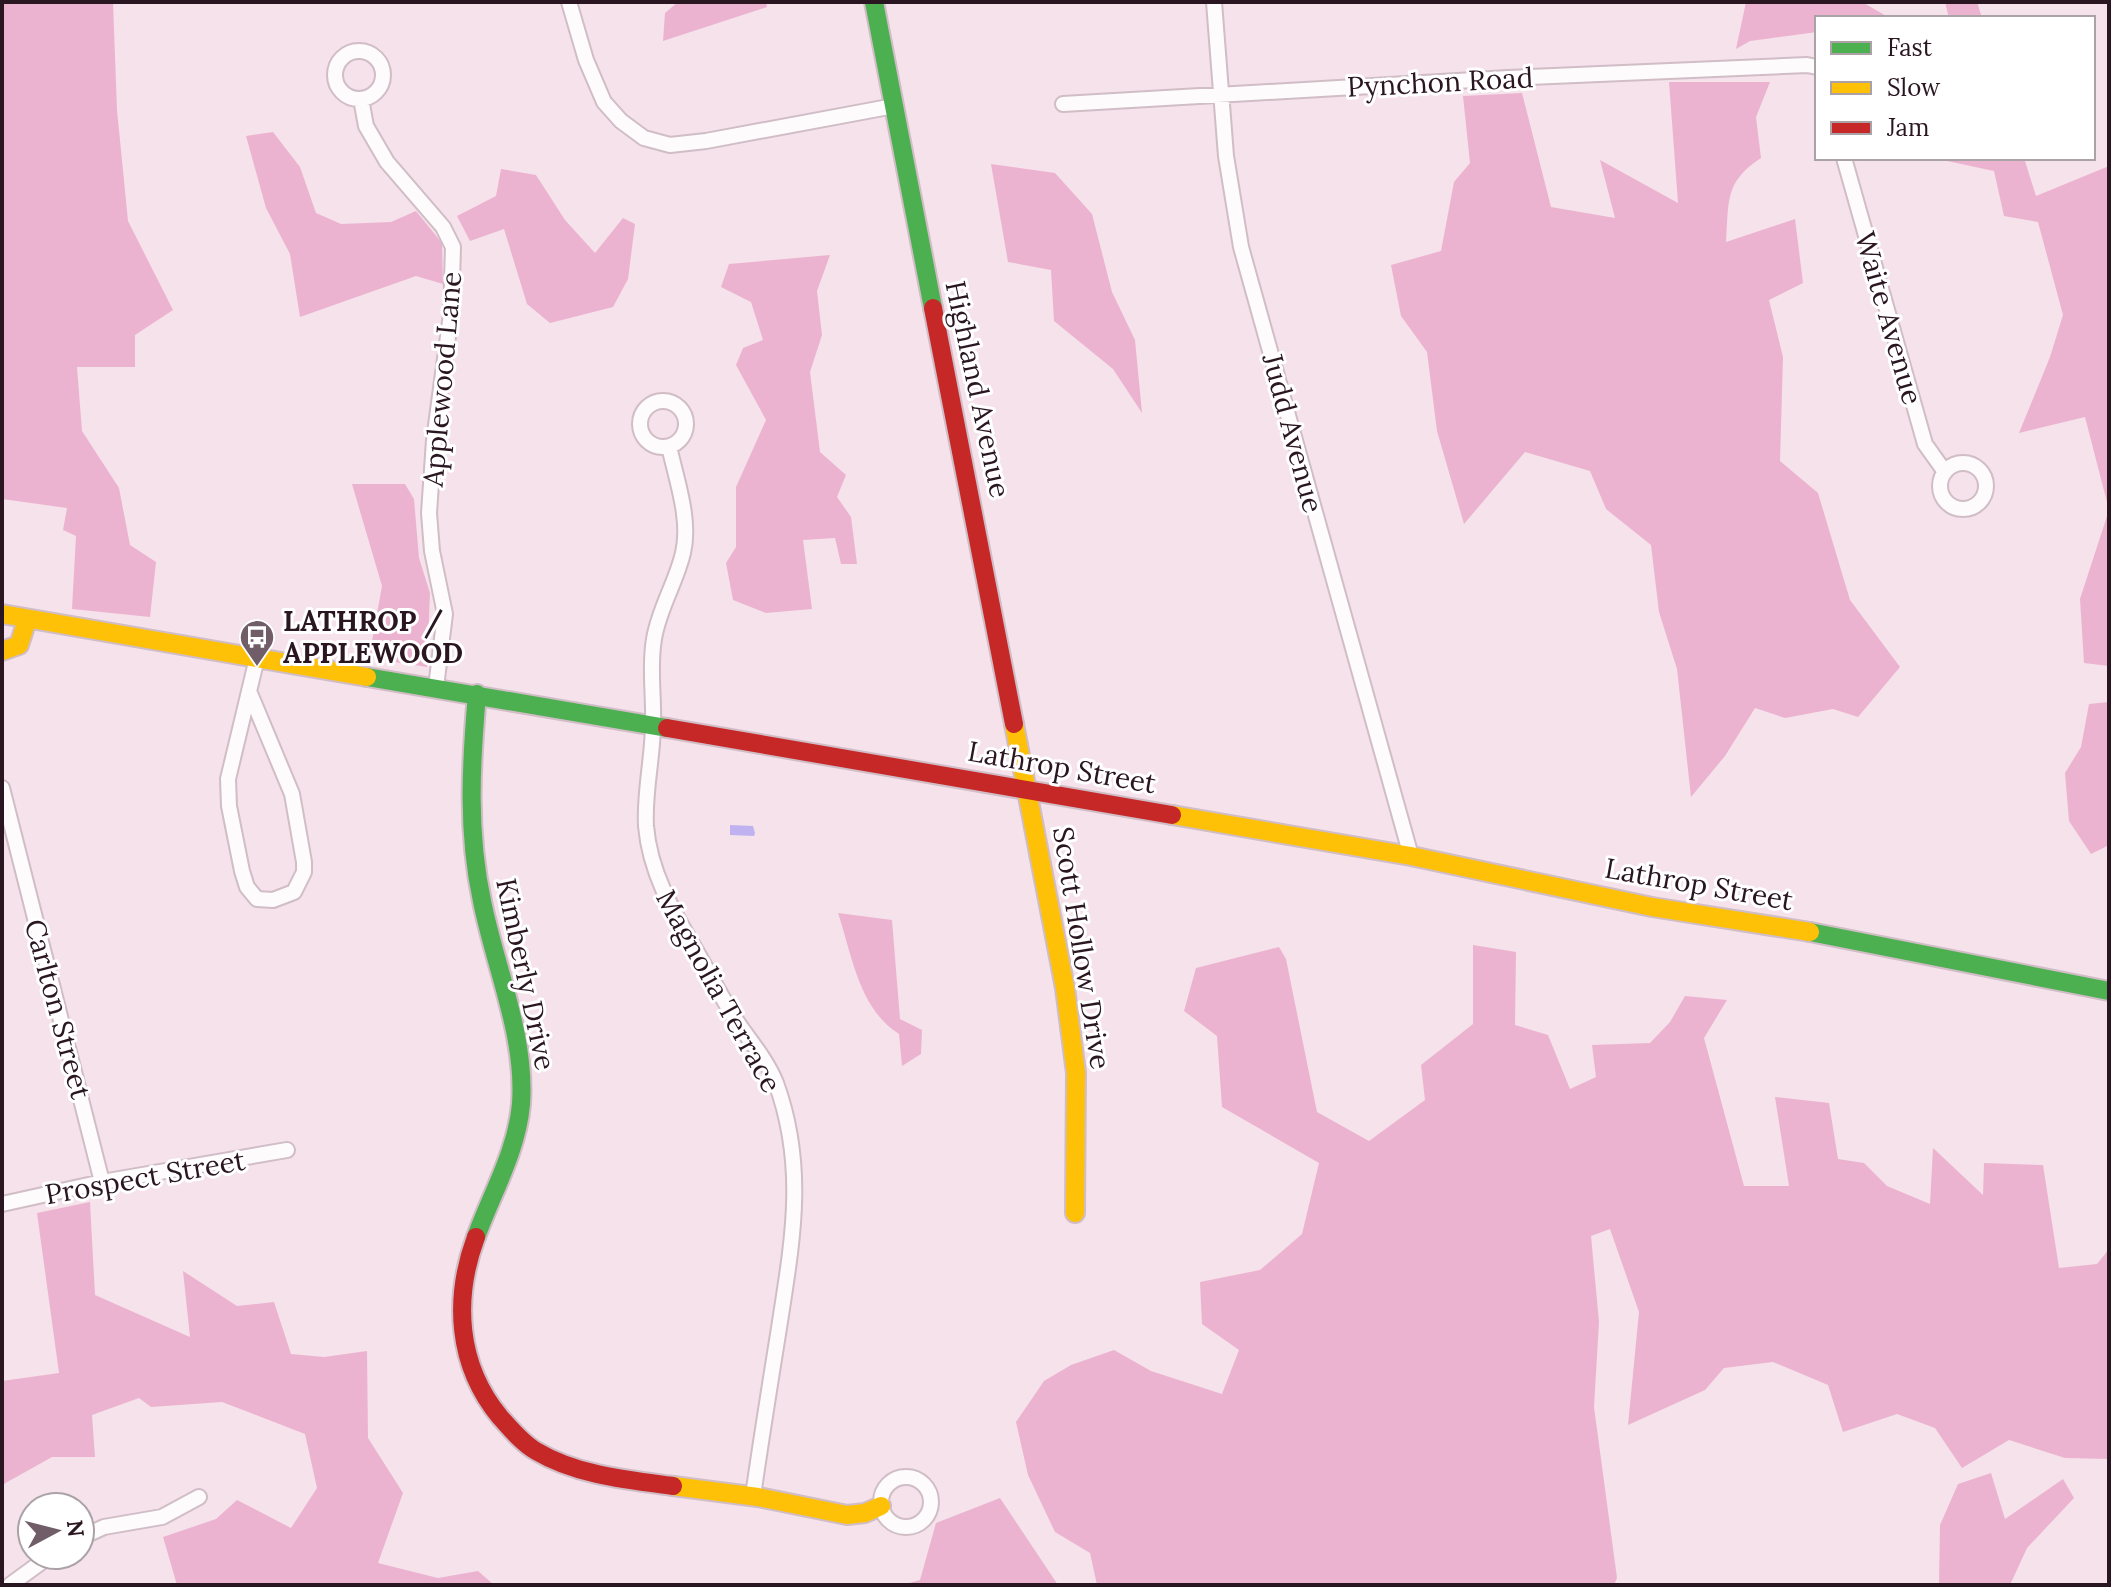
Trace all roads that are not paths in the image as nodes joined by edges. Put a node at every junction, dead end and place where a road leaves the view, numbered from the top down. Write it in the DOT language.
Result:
graph roads {
  1 [pos="569,2"];
  2 [pos="874,2"];
  3 [pos="1214,2"];
  4 [pos="1815,67"];
  5 [pos="1220,96"];
  6 [pos="361,99"];
  7 [pos="1063,104"];
  8 [pos="894,106"];
  9 [pos="1845,160"];
  10 [pos="669,446"];
  11 [pos="1945,472"];
  12 [pos="2,614"];
  13 [pos="27,620"];
  14 [pos="2,651"];
  15 [pos="257,658"];
  16 [pos="436,687"];
  17 [pos="249,691"];
  18 [pos="477,694"];
  19 [pos="653,724"];
  20 [pos="2,788"];
  21 [pos="1027,788"];
  22 [pos="1411,856"];
  23 [pos="2109,991"];
  24 [pos="287,1150"];
  25 [pos="102,1182"];
  26 [pos="2,1204"];
  27 [pos="1075,1213"];
  28 [pos="753,1496"];
  29 [pos="199,1497"];
  30 [pos="881,1506"];
  31 [pos="96,1531"];
  32 [pos="29,1571"];
  33 [pos="10,1585"];
  1 -- 8 [label="street"];
  2 -- 8 [label="street, Highland Avenue"];
  3 -- 5 [label="street, Judd Avenue"];
  4 -- 5 [label="street, Pynchon Road"];
  5 -- 7 [label="street, Pynchon Road"];
  5 -- 22 [label="street, Judd Avenue"];
  6 -- 16 [label="street, Applewood Lane"];
  8 -- 21 [label="street, Highland Avenue"];
  9 -- 11 [label="street, Waite Avenue"];
  10 -- 19 [label="street, Magnolia Terrace"];
  12 -- 13 [label="street, Lathrop Street"];
  13 -- 14 [label="street"];
  13 -- 15 [label="street, Lathrop Street"];
  15 -- 16 [label="street, Lathrop Street"];
  15 -- 17 [label="street"];
  16 -- 18 [label="street, Lathrop Street"];
  17 -- 17 [label="street"];
  18 -- 19 [label="street, Lathrop Street"];
  18 -- 28 [label="street, Kimberly Drive"];
  19 -- 21 [label="street, Lathrop Street"];
  19 -- 28 [label="street, Magnolia Terrace"];
  20 -- 25 [label="street, Carlton Street"];
  21 -- 22 [label="street, Lathrop Street"];
  21 -- 27 [label="street, Scott Hollow Drive"];
  22 -- 23 [label="street, Lathrop Street"];
  24 -- 25 [label="street, Prospect Street"];
  25 -- 26 [label="street, Prospect Street"];
  28 -- 30 [label="street, Kimberly Drive"];
  29 -- 31 [label="street"];
  32 -- 33 [label="street"];
}
